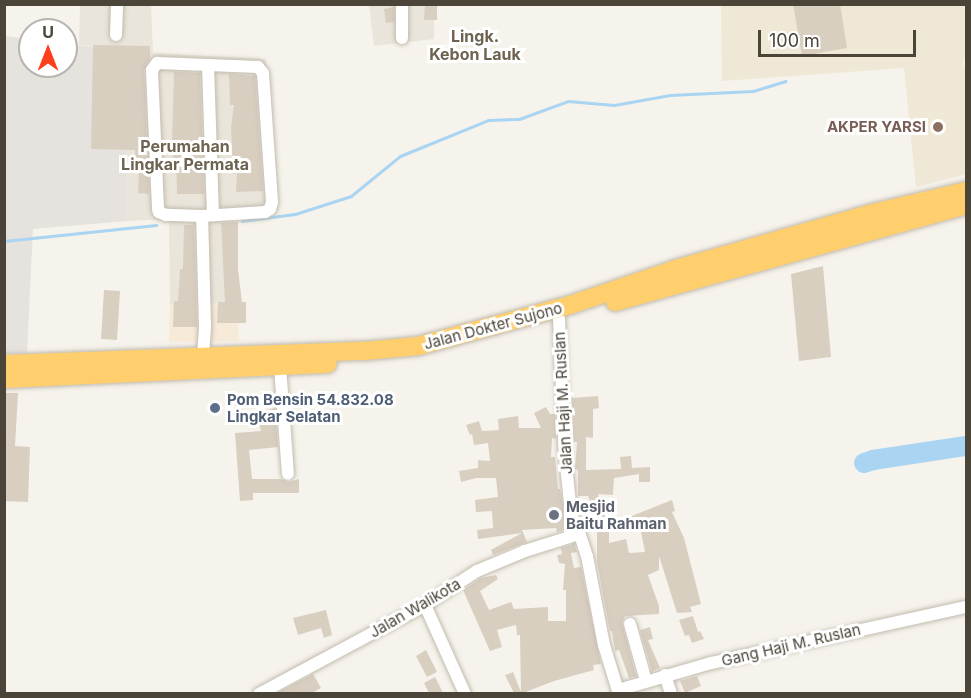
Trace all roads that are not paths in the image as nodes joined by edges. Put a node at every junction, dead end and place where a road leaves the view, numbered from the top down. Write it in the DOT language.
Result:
graph roads {
  1 [pos="117,4"];
  2 [pos="402,4"];
  3 [pos="116,36"];
  4 [pos="402,38"];
  5 [pos="208,65"];
  6 [pos="966,191"];
  7 [pos="966,205"];
  8 [pos="207,216"];
  9 [pos="559,319"];
  10 [pos="388,355"];
  11 [pos="203,356"];
  12 [pos="4,364"];
  13 [pos="280,366"];
  14 [pos="52,369"];
  15 [pos="4,379"];
  16 [pos="288,474"];
  17 [pos="576,535"];
  18 [pos="425,605"];
  19 [pos="966,607"];
  20 [pos="630,624"];
  21 [pos="665,675"];
  22 [pos="646,681"];
  23 [pos="619,692"];
  24 [pos="259,693"];
  25 [pos="465,693"];
  26 [pos="671,693"];
  1 -- 3 [label="street"];
  2 -- 4 [label="street"];
  5 -- 8 [label="street"];
  5 -- 8 [label="street"];
  5 -- 8 [label="street"];
  6 -- 10 [label="highway, Jalan Dokter Sujono"];
  7 -- 9 [label="highway"];
  8 -- 11 [label="street"];
  9 -- 10 [label="highway"];
  9 -- 17 [label="street, Jalan Haji M. Ruslan"];
  10 -- 11 [label="highway, Jalan Dokter Sujono"];
  10 -- 13 [label="highway"];
  11 -- 14 [label="highway, Jalan Dokter Sujono"];
  12 -- 14 [label="highway, Jalan Dokter Sujono"];
  13 -- 14 [label="highway"];
  13 -- 16 [label="street"];
  14 -- 15 [label="highway"];
  17 -- 18 [label="street, Jalan Walikota"];
  17 -- 23 [label="street, Jalan Haji M. Ruslan"];
  18 -- 24 [label="street, Jalan Walikota"];
  18 -- 25 [label="street"];
  19 -- 21 [label="street, Gang Haji M. Ruslan"];
  20 -- 22 [label="street"];
  21 -- 22 [label="street, Gang Haji M. Ruslan"];
  21 -- 26 [label="street"];
  22 -- 23 [label="street, Gang Haji M. Ruslan"];
}
